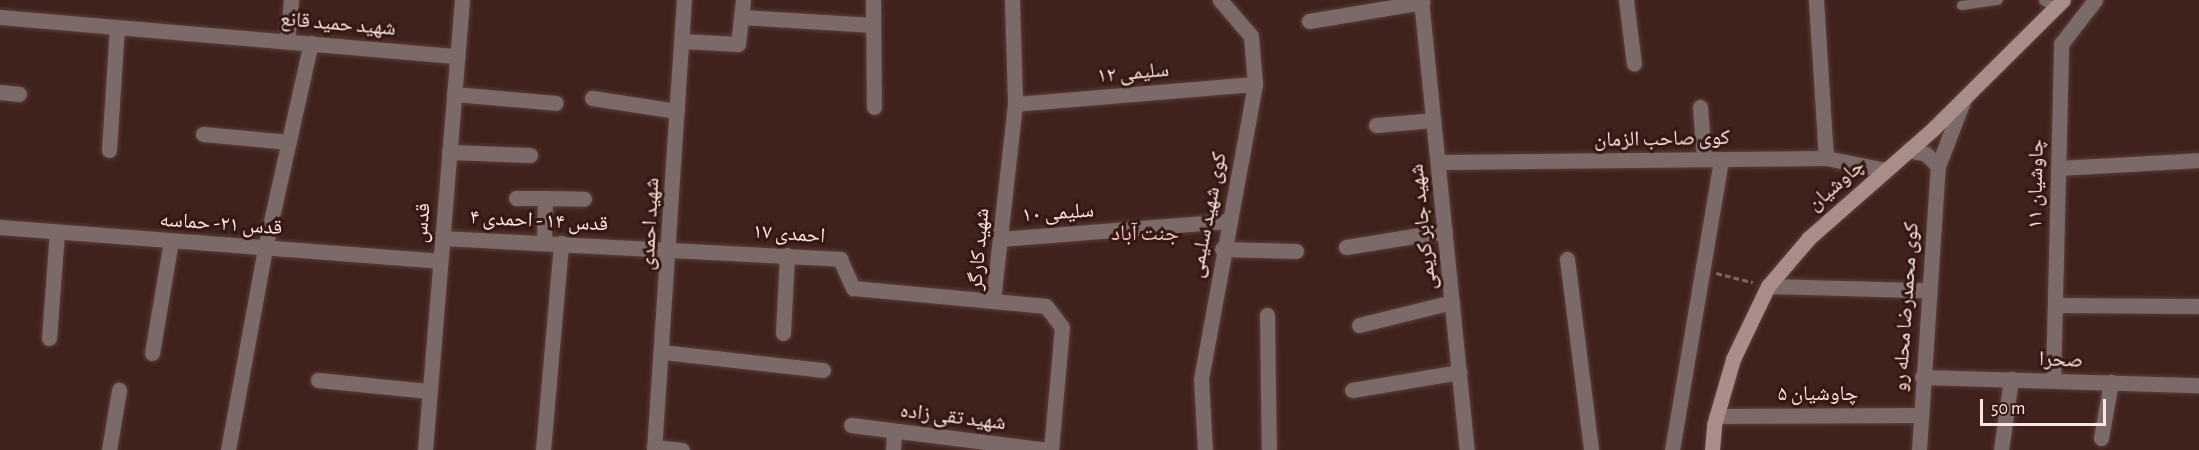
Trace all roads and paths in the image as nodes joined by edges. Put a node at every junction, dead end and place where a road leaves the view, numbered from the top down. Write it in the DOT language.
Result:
graph roads {
  1 [pos="291,0"];
  2 [pos="462,0"];
  3 [pos="684,0"];
  4 [pos="743,0"];
  5 [pos="873,0"];
  6 [pos="1012,0"];
  7 [pos="1220,0"];
  8 [pos="1626,0"];
  9 [pos="1816,0"];
  10 [pos="1998,0"];
  11 [pos="2095,0"];
  12 [pos="1421,1"];
  13 [pos="2054,3"];
  14 [pos="1961,5"];
  15 [pos="0,16"];
  16 [pos="742,17"];
  17 [pos="1309,21"];
  18 [pos="873,25"];
  19 [pos="117,27"];
  20 [pos="287,41"];
  21 [pos="682,41"];
  22 [pos="311,43"];
  23 [pos="457,56"];
  24 [pos="1634,64"];
  25 [pos="1255,84"];
  26 [pos="0,92"];
  27 [pos="19,94"];
  28 [pos="454,94"];
  29 [pos="592,98"];
  30 [pos="1964,99"];
  31 [pos="556,103"];
  32 [pos="1015,104"];
  33 [pos="874,107"];
  34 [pos="1700,107"];
  35 [pos="677,111"];
  36 [pos="1433,120"];
  37 [pos="1376,125"];
  38 [pos="203,134"];
  39 [pos="289,142"];
  40 [pos="109,150"];
  41 [pos="1909,150"];
  42 [pos="449,152"];
  43 [pos="530,155"];
  44 [pos="1826,158"];
  45 [pos="1704,159"];
  46 [pos="1721,159"];
  47 [pos="2199,160"];
  48 [pos="1437,162"];
  49 [pos="1938,166"];
  50 [pos="2058,168"];
  51 [pos="1885,170"];
  52 [pos="516,198"];
  53 [pos="545,198"];
  54 [pos="584,199"];
  55 [pos="1227,221"];
  56 [pos="0,227"];
  57 [pos="1444,231"];
  58 [pos="57,232"];
  59 [pos="442,237"];
  60 [pos="1000,239"];
  61 [pos="171,241"];
  62 [pos="544,242"];
  63 [pos="561,243"];
  64 [pos="1346,247"];
  65 [pos="265,248"];
  66 [pos="670,248"];
  67 [pos="1222,249"];
  68 [pos="1296,252"];
  69 [pos="787,255"];
  70 [pos="1567,259"];
  71 [pos="440,261"];
  72 [pos="1702,270"];
  73 [pos="1768,286"];
  74 [pos="1926,290"];
  75 [pos="993,301"];
  76 [pos="1452,302"];
  77 [pos="2055,305"];
  78 [pos="2199,306"];
  79 [pos="1267,315"];
  80 [pos="1359,325"];
  81 [pos="783,333"];
  82 [pos="50,338"];
  83 [pos="152,352"];
  84 [pos="662,352"];
  85 [pos="823,370"];
  86 [pos="1459,372"];
  87 [pos="1922,377"];
  88 [pos="2011,379"];
  89 [pos="318,380"];
  90 [pos="2053,380"];
  91 [pos="2111,382"];
  92 [pos="2199,384"];
  93 [pos="119,390"];
  94 [pos="1352,390"];
  95 [pos="429,391"];
  96 [pos="1921,415"];
  97 [pos="1716,416"];
  98 [pos="851,425"];
  99 [pos="894,431"];
  100 [pos="2101,438"];
  101 [pos="654,448"];
  102 [pos="110,450"];
  103 [pos="228,450"];
  104 [pos="424,450"];
  105 [pos="543,450"];
  106 [pos="682,450"];
  107 [pos="893,450"];
  108 [pos="1050,450"];
  109 [pos="1205,450"];
  110 [pos="1269,450"];
  111 [pos="1467,450"];
  112 [pos="1591,450"];
  113 [pos="1672,450"];
  114 [pos="1712,450"];
  115 [pos="1919,450"];
  116 [pos="2001,450"];
  1 -- 20 [label="street"];
  2 -- 23 [label="street, قدس"];
  3 -- 21 [label="street, شهید احمدی"];
  4 -- 16 [label="street"];
  5 -- 18 [label="street"];
  6 -- 32 [label="street, شهید کارگر"];
  7 -- 25 [label="street, کوی شهید سلیمی"];
  8 -- 24 [label="street"];
  9 -- 44 [label="street"];
  10 -- 14 [label="lane"];
  11 -- 50 [label="street, چاوشیان ۱۱"];
  12 -- 17 [label="street"];
  12 -- 36 [label="street, شهید جابر کریمی"];
  13 -- 30 [label="main road, چاوشیان"];
  15 -- 19 [label="street, شهید حمید قانع"];
  16 -- 18 [label="street"];
  16 -- 21 [label="street"];
  18 -- 33 [label="street"];
  19 -- 20 [label="street, شهید حمید قانع"];
  19 -- 40 [label="street"];
  20 -- 22 [label="street, شهید حمید قانع"];
  21 -- 35 [label="street, شهید احمدی"];
  22 -- 23 [label="street, شهید حمید قانع"];
  22 -- 39 [label="street"];
  23 -- 28 [label="street, قدس"];
  25 -- 32 [label="street, سلیمی ۱۲"];
  25 -- 55 [label="street, کوی شهید سلیمی"];
  26 -- 27 [label="street"];
  28 -- 31 [label="street"];
  28 -- 42 [label="street, قدس"];
  29 -- 35 [label="street"];
  30 -- 41 [label="main road, چاوشیان"];
  30 -- 49 [label="street, کوی محمدرضا محله رو"];
  32 -- 60 [label="street, شهید کارگر"];
  34 -- 45 [label="street"];
  35 -- 66 [label="street, شهید احمدی"];
  36 -- 37 [label="street"];
  36 -- 48 [label="street, شهید جابر کریمی"];
  38 -- 39 [label="street"];
  39 -- 65 [label="street"];
  41 -- 49 [label="street"];
  41 -- 51 [label="main road, چاوشیان"];
  42 -- 43 [label="street"];
  42 -- 59 [label="street, قدس"];
  44 -- 46 [label="street, کوی صاحب الزمان"];
  44 -- 51 [label="street, کوی صاحب الزمان"];
  45 -- 46 [label="street, کوی صاحب الزمان"];
  45 -- 48 [label="street, کوی صاحب الزمان"];
  46 -- 72 [label="street"];
  47 -- 50 [label="street"];
  48 -- 57 [label="street, شهید جابر کریمی"];
  49 -- 74 [label="street, کوی محمدرضا محله رو"];
  50 -- 77 [label="street, چاوشیان ۱۱"];
  51 -- 73 [label="main road, چاوشیان"];
  52 -- 53 [label="street"];
  53 -- 54 [label="street"];
  53 -- 62 [label="street"];
  55 -- 60 [label="street, سلیمی ۱۰"];
  55 -- 67 [label="street, کوی شهید سلیمی"];
  56 -- 58 [label="street, قدس ۲۱- حماسه"];
  57 -- 64 [label="street"];
  57 -- 76 [label="street, شهید جابر کریمی"];
  58 -- 61 [label="street, قدس ۲۱- حماسه"];
  58 -- 82 [label="street"];
  59 -- 62 [label="street, قدس ۱۴ - احمدی ۴"];
  59 -- 71 [label="street, قدس"];
  60 -- 75 [label="street, شهید کارگر"];
  61 -- 65 [label="street, قدس ۲۱- حماسه"];
  61 -- 83 [label="street"];
  62 -- 63 [label="street, قدس ۱۴ - احمدی ۴"];
  63 -- 66 [label="street, قدس ۱۴ - احمدی ۴"];
  63 -- 105 [label="street"];
  65 -- 71 [label="street, قدس ۲۱- حماسه"];
  65 -- 103 [label="street"];
  66 -- 69 [label="street, احمدی ۱۷"];
  66 -- 84 [label="street, شهید احمدی"];
  67 -- 68 [label="street"];
  67 -- 109 [label="street, کوی شهید سلیمی"];
  69 -- 75 [label="street, احمدی ۱۷"];
  69 -- 81 [label="street"];
  70 -- 112 [label="street"];
  71 -- 95 [label="street, قدس"];
  72 -- 73 [label="path"];
  72 -- 113 [label="street"];
  73 -- 74 [label="street"];
  73 -- 97 [label="main road, چاوشیان"];
  74 -- 87 [label="street, کوی محمدرضا محله رو"];
  75 -- 108 [label="street, شهید کارگر"];
  76 -- 80 [label="street"];
  76 -- 86 [label="street, شهید جابر کریمی"];
  77 -- 78 [label="street"];
  77 -- 90 [label="street, چاوشیان ۱۱"];
  79 -- 110 [label="street"];
  84 -- 85 [label="street"];
  84 -- 101 [label="street, شهید احمدی"];
  86 -- 94 [label="street"];
  86 -- 111 [label="street, شهید جابر کریمی"];
  87 -- 88 [label="street, صحرا"];
  87 -- 96 [label="street, کوی محمدرضا محله رو"];
  88 -- 90 [label="street, صحرا"];
  88 -- 116 [label="street"];
  89 -- 95 [label="street"];
  90 -- 91 [label="street, صحرا"];
  91 -- 92 [label="street, صحرا"];
  91 -- 100 [label="street"];
  93 -- 102 [label="street"];
  95 -- 104 [label="street, قدس"];
  96 -- 97 [label="street, چاوشیان ۵"];
  96 -- 115 [label="street, کوی محمدرضا محله رو"];
  97 -- 114 [label="main road, چاوشیان"];
  98 -- 99 [label="street, شهید تقی زاده"];
  99 -- 107 [label="street"];
  99 -- 108 [label="street, شهید تقی زاده"];
  101 -- 106 [label="street"];
}
